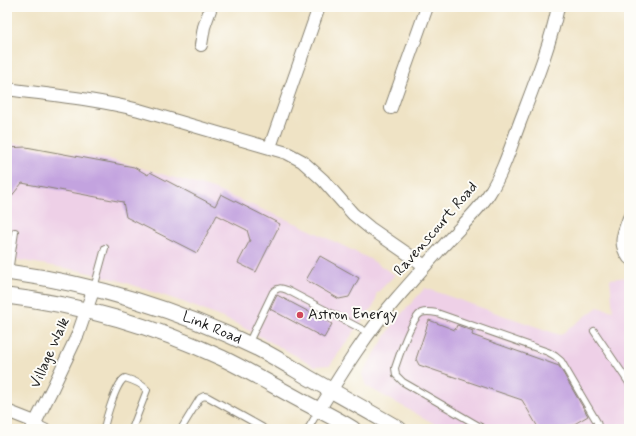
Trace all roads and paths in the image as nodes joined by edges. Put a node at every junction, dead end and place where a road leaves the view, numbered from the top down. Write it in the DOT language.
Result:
graph roads {
  1 [pos="211,7"];
  2 [pos="319,7"];
  3 [pos="428,7"];
  4 [pos="558,7"];
  5 [pos="201,45"];
  6 [pos="7,89"];
  7 [pos="391,108"];
  8 [pos="270,147"];
  9 [pos="629,218"];
  10 [pos="15,232"];
  11 [pos="105,248"];
  12 [pos="629,258"];
  13 [pos="425,266"];
  14 [pos="8,272"];
  15 [pos="94,288"];
  16 [pos="7,296"];
  17 [pos="86,310"];
  18 [pos="594,331"];
  19 [pos="369,334"];
  20 [pos="248,344"];
  21 [pos="629,383"];
  22 [pos="332,390"];
  23 [pos="7,410"];
  24 [pos="319,410"];
  25 [pos="472,423"];
  26 [pos="33,426"];
  27 [pos="49,429"];
  28 [pos="104,429"];
  29 [pos="132,429"];
  30 [pos="181,429"];
  31 [pos="264,429"];
  32 [pos="308,429"];
  33 [pos="353,429"];
  34 [pos="399,429"];
  35 [pos="469,429"];
  36 [pos="484,429"];
  37 [pos="597,429"];
  1 -- 5 [label="street"];
  2 -- 8 [label="street"];
  3 -- 7 [label="street"];
  4 -- 13 [label="street, Ravenscourt Road"];
  6 -- 8 [label="street"];
  8 -- 13 [label="street"];
  9 -- 12 [label="street"];
  10 -- 14 [label="lane"];
  11 -- 15 [label="lane"];
  13 -- 19 [label="street, Ravenscourt Road"];
  14 -- 15 [label="street, Link Road"];
  15 -- 17 [label="street, Village Walk"];
  15 -- 20 [label="street, Link Road"];
  16 -- 17 [label="street, Link Road"];
  17 -- 24 [label="street, Link Road"];
  17 -- 26 [label="street, Village Walk"];
  18 -- 21 [label="lane"];
  19 -- 20 [label="lane"];
  19 -- 22 [label="street, Ravenscourt Road"];
  20 -- 22 [label="street, Link Road"];
  22 -- 24 [label="street, Ravenscourt Road"];
  22 -- 34 [label="street, Link Road"];
  23 -- 26 [label="street"];
  24 -- 32 [label="lane"];
  24 -- 33 [label="street, Link Road"];
  25 -- 35 [label="lane"];
  25 -- 36 [label="lane"];
  25 -- 37 [label="lane"];
  26 -- 27 [label="lane"];
  28 -- 29 [label="lane"];
  30 -- 31 [label="lane"];
}
